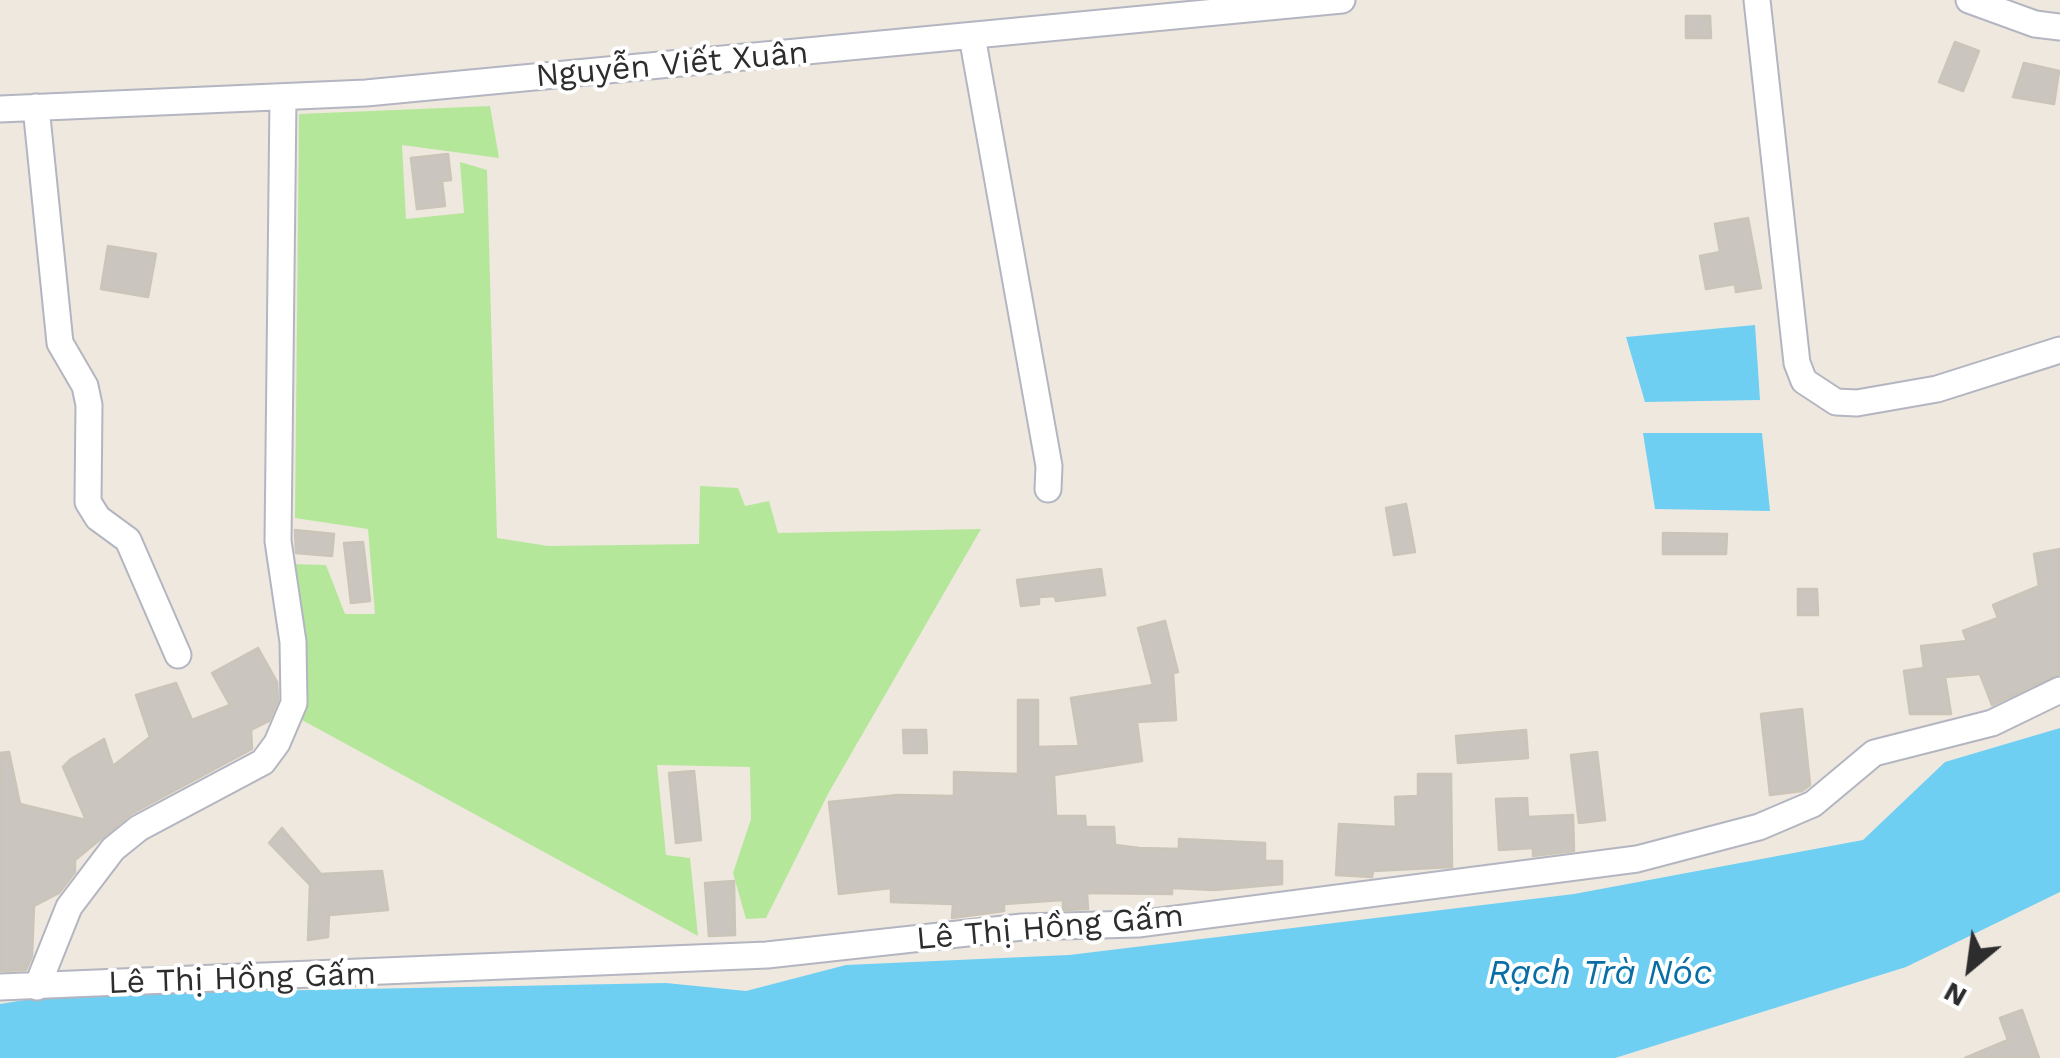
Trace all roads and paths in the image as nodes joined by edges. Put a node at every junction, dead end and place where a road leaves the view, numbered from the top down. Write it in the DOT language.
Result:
graph roads {
  1 [pos="1342,0"];
  2 [pos="1757,0"];
  3 [pos="1969,0"];
  4 [pos="2060,27"];
  5 [pos="972,36"];
  6 [pos="284,96"];
  7 [pos="36,107"];
  8 [pos="0,109"];
  9 [pos="2060,350"];
  10 [pos="1048,488"];
  11 [pos="178,655"];
  12 [pos="2060,690"];
  13 [pos="0,987"];
  14 [pos="37,987"];
  1 -- 5 [label="street, Nguyễn Viết Xuân"];
  2 -- 9 [label="street"];
  3 -- 4 [label="street"];
  5 -- 6 [label="street, Nguyễn Viết Xuân"];
  5 -- 10 [label="street"];
  6 -- 7 [label="street, Nguyễn Viết Xuân"];
  6 -- 14 [label="street"];
  7 -- 8 [label="street, Nguyễn Viết Xuân"];
  7 -- 11 [label="street"];
  12 -- 14 [label="street, Lê Thị Hồng Gấm"];
  13 -- 14 [label="street, Lê Thị Hồng Gấm"];
}
